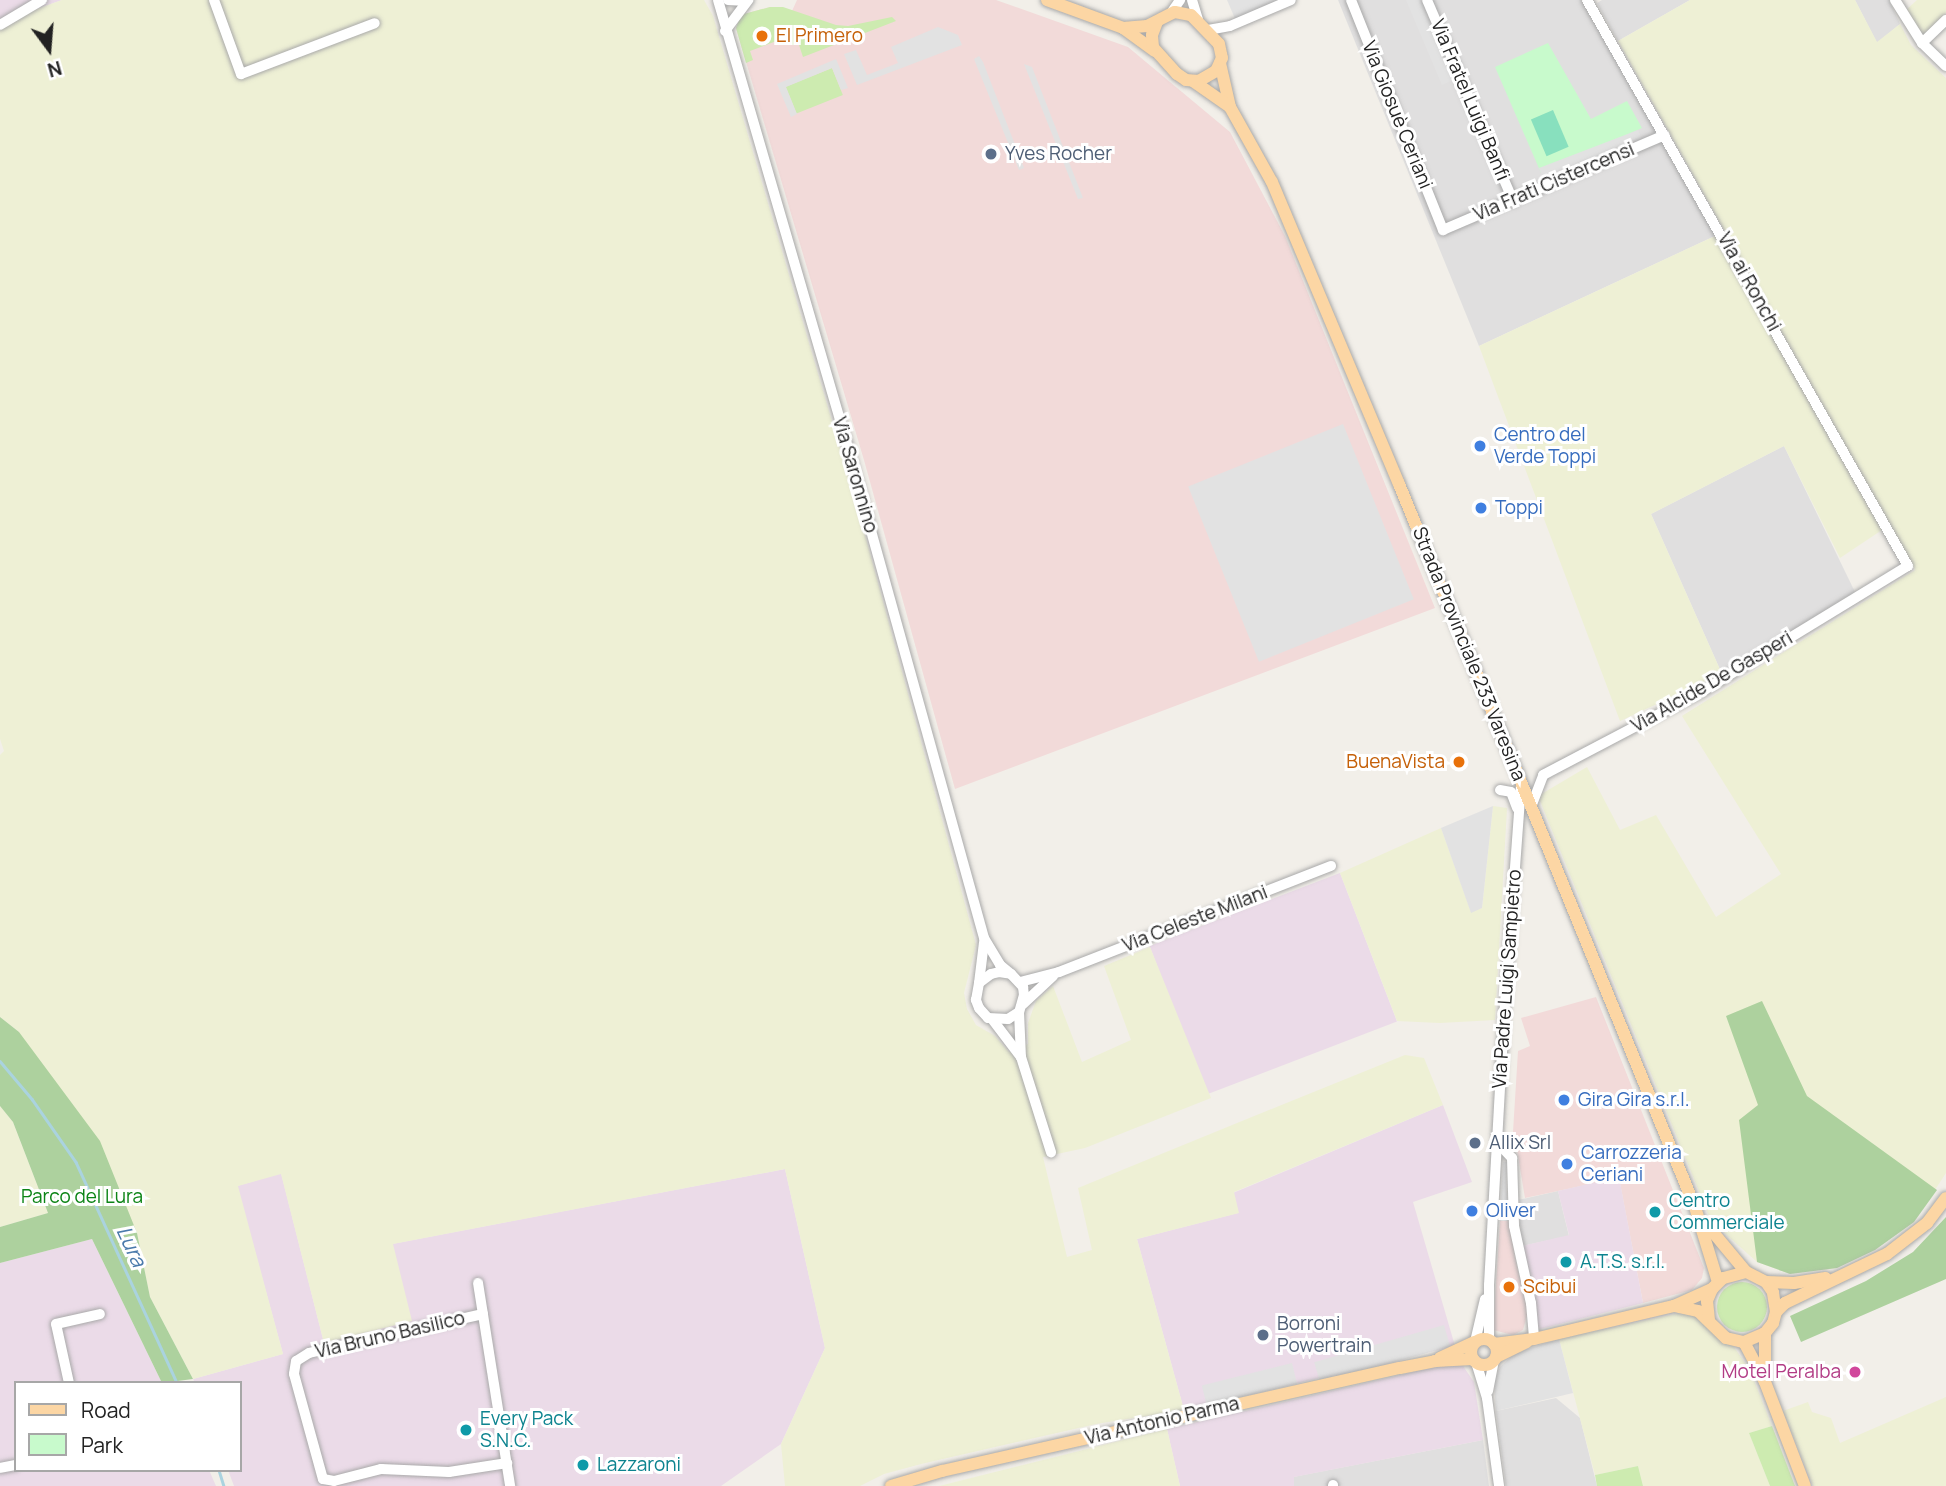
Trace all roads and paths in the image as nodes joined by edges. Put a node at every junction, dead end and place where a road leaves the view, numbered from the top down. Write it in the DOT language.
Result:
graph roads {
  1 [pos="41,0"];
  2 [pos="214,0"];
  3 [pos="716,0"];
  4 [pos="728,0"];
  5 [pos="1047,0"];
  6 [pos="1180,0"];
  7 [pos="1192,0"];
  8 [pos="1290,0"];
  9 [pos="1352,0"];
  10 [pos="1427,0"];
  11 [pos="1588,0"];
  12 [pos="1895,0"];
  13 [pos="747,1"];
  14 [pos="1171,13"];
  15 [pos="1946,20"];
  16 [pos="1198,21"];
  17 [pos="1157,22"];
  18 [pos="375,23"];
  19 [pos="0,26"];
  20 [pos="1123,28"];
  21 [pos="725,30"];
  22 [pos="1208,30"];
  23 [pos="1922,43"];
  24 [pos="1155,51"];
  25 [pos="1220,63"];
  26 [pos="1946,66"];
  27 [pos="1193,81"];
  28 [pos="1230,107"];
  29 [pos="1665,135"];
  30 [pos="1513,201"];
  31 [pos="1443,230"];
  32 [pos="1908,566"];
  33 [pos="1521,783"];
  34 [pos="1500,790"];
  35 [pos="1531,807"];
  36 [pos="1518,815"];
  37 [pos="1331,866"];
  38 [pos="984,938"];
  39 [pos="1059,972"];
  40 [pos="1011,974"];
  41 [pos="1020,982"];
  42 [pos="979,983"];
  43 [pos="1021,1008"];
  44 [pos="992,1019"];
  45 [pos="1021,1057"];
  46 [pos="1498,1143"];
  47 [pos="1051,1152"];
  48 [pos="1946,1198"];
  49 [pos="1695,1207"];
  50 [pos="1746,1272"];
  51 [pos="1841,1276"];
  52 [pos="1766,1282"];
  53 [pos="478,1283"];
  54 [pos="1489,1285"];
  55 [pos="1715,1285"];
  56 [pos="1674,1306"];
  57 [pos="1776,1312"];
  58 [pos="100,1314"];
  59 [pos="483,1314"];
  60 [pos="1709,1320"];
  61 [pos="1765,1333"];
  62 [pos="1534,1339"];
  63 [pos="1475,1342"];
  64 [pos="1744,1342"];
  65 [pos="1493,1350"];
  66 [pos="1435,1360"];
  67 [pos="1474,1360"];
  68 [pos="69,1381"];
  69 [pos="1765,1382"];
  70 [pos="1487,1398"];
  71 [pos="507,1463"];
  72 [pos="510,1486"];
  73 [pos="891,1486"];
  74 [pos="1499,1486"];
  75 [pos="1804,1486"];
  1 -- 19 [label="street"];
  2 -- 18 [label="street"];
  3 -- 21 [label="street, Via Saronnino"];
  4 -- 13 [label="street"];
  5 -- 20 [label="main road"];
  6 -- 14 [label="street"];
  7 -- 16 [label="street"];
  8 -- 22 [label="street"];
  9 -- 31 [label="street, Via Giosuè Ceriani"];
  10 -- 30 [label="street, Via Fratel Luigi Banfi"];
  11 -- 29 [label="street, Via ai Ronchi"];
  12 -- 23 [label="street"];
  13 -- 21 [label="street"];
  14 -- 16 [label="main road"];
  14 -- 17 [label="main road"];
  15 -- 23 [label="street"];
  16 -- 22 [label="main road"];
  17 -- 20 [label="main road"];
  17 -- 24 [label="main road"];
  20 -- 24 [label="main road"];
  21 -- 38 [label="street, Via Saronnino"];
  22 -- 25 [label="main road"];
  23 -- 26 [label="street"];
  24 -- 27 [label="main road"];
  25 -- 27 [label="main road"];
  25 -- 28 [label="main road"];
  27 -- 28 [label="main road"];
  28 -- 33 [label="main road, Strada Provinciale 233 Varesina"];
  29 -- 30 [label="street, Via Frati Cistercensi"];
  29 -- 32 [label="street, Via ai Ronchi"];
  30 -- 31 [label="street, Via Frati Cistercensi"];
  32 -- 35 [label="street, Via Alcide De Gasperi"];
  33 -- 35 [label="main road, Strada Provinciale 233 Varesina"];
  33 -- 36 [label="street, Via Padre Luigi Sampietro"];
  34 -- 36 [label="street"];
  35 -- 49 [label="main road, Strada Provinciale 233 Varesina"];
  36 -- 46 [label="street, Via Padre Luigi Sampietro"];
  37 -- 39 [label="street, Via Celeste Milani"];
  38 -- 40 [label="street, Via Saronnino"];
  38 -- 42 [label="street, Via Saronnino"];
  39 -- 41 [label="street"];
  39 -- 43 [label="street"];
  40 -- 41 [label="street, Via Saronnino"];
  40 -- 42 [label="street"];
  41 -- 43 [label="street, Via Saronnino"];
  42 -- 44 [label="street, Via Saronnino"];
  43 -- 44 [label="street"];
  43 -- 45 [label="street, Via Saronnino"];
  44 -- 45 [label="street, Via Saronnino"];
  45 -- 47 [label="street, Via Saronnino"];
  46 -- 54 [label="street, Via Padre Luigi Sampietro"];
  46 -- 62 [label="street, Via Padre Luigi Sampietro"];
  48 -- 51 [label="main road"];
  49 -- 50 [label="main road, Strada Provinciale 233 Varesina"];
  49 -- 55 [label="main road, Strada Provinciale 233 Varesina"];
  50 -- 52 [label="main road"];
  50 -- 55 [label="main road"];
  51 -- 52 [label="main road"];
  51 -- 57 [label="main road"];
  52 -- 57 [label="main road"];
  53 -- 59 [label="street"];
  54 -- 63 [label="street, Via Padre Luigi Sampietro"];
  54 -- 65 [label="street, Via Padre Luigi Sampietro"];
  55 -- 56 [label="main road"];
  55 -- 60 [label="main road"];
  56 -- 60 [label="main road"];
  56 -- 62 [label="main road"];
  57 -- 61 [label="main road"];
  58 -- 68 [label="street"];
  59 -- 71 [label="street"];
  59 -- 71 [label="street, Via Bruno Basilico"];
  60 -- 64 [label="main road"];
  61 -- 64 [label="main road"];
  61 -- 69 [label="main road"];
  62 -- 65 [label="main road"];
  63 -- 65 [label="main road, Via Antonio Parma"];
  63 -- 66 [label="main road, Via Antonio Parma"];
  63 -- 67 [label="main road"];
  64 -- 69 [label="main road"];
  65 -- 67 [label="main road, Via Antonio Parma"];
  65 -- 70 [label="street, Via Padre Luigi Sampietro"];
  66 -- 67 [label="main road, Via Antonio Parma"];
  66 -- 73 [label="main road, Via Antonio Parma"];
  67 -- 70 [label="street, Via Padre Luigi Sampietro"];
  69 -- 75 [label="main road"];
  70 -- 74 [label="street, Via Padre Luigi Sampietro"];
  71 -- 72 [label="street"];
}
